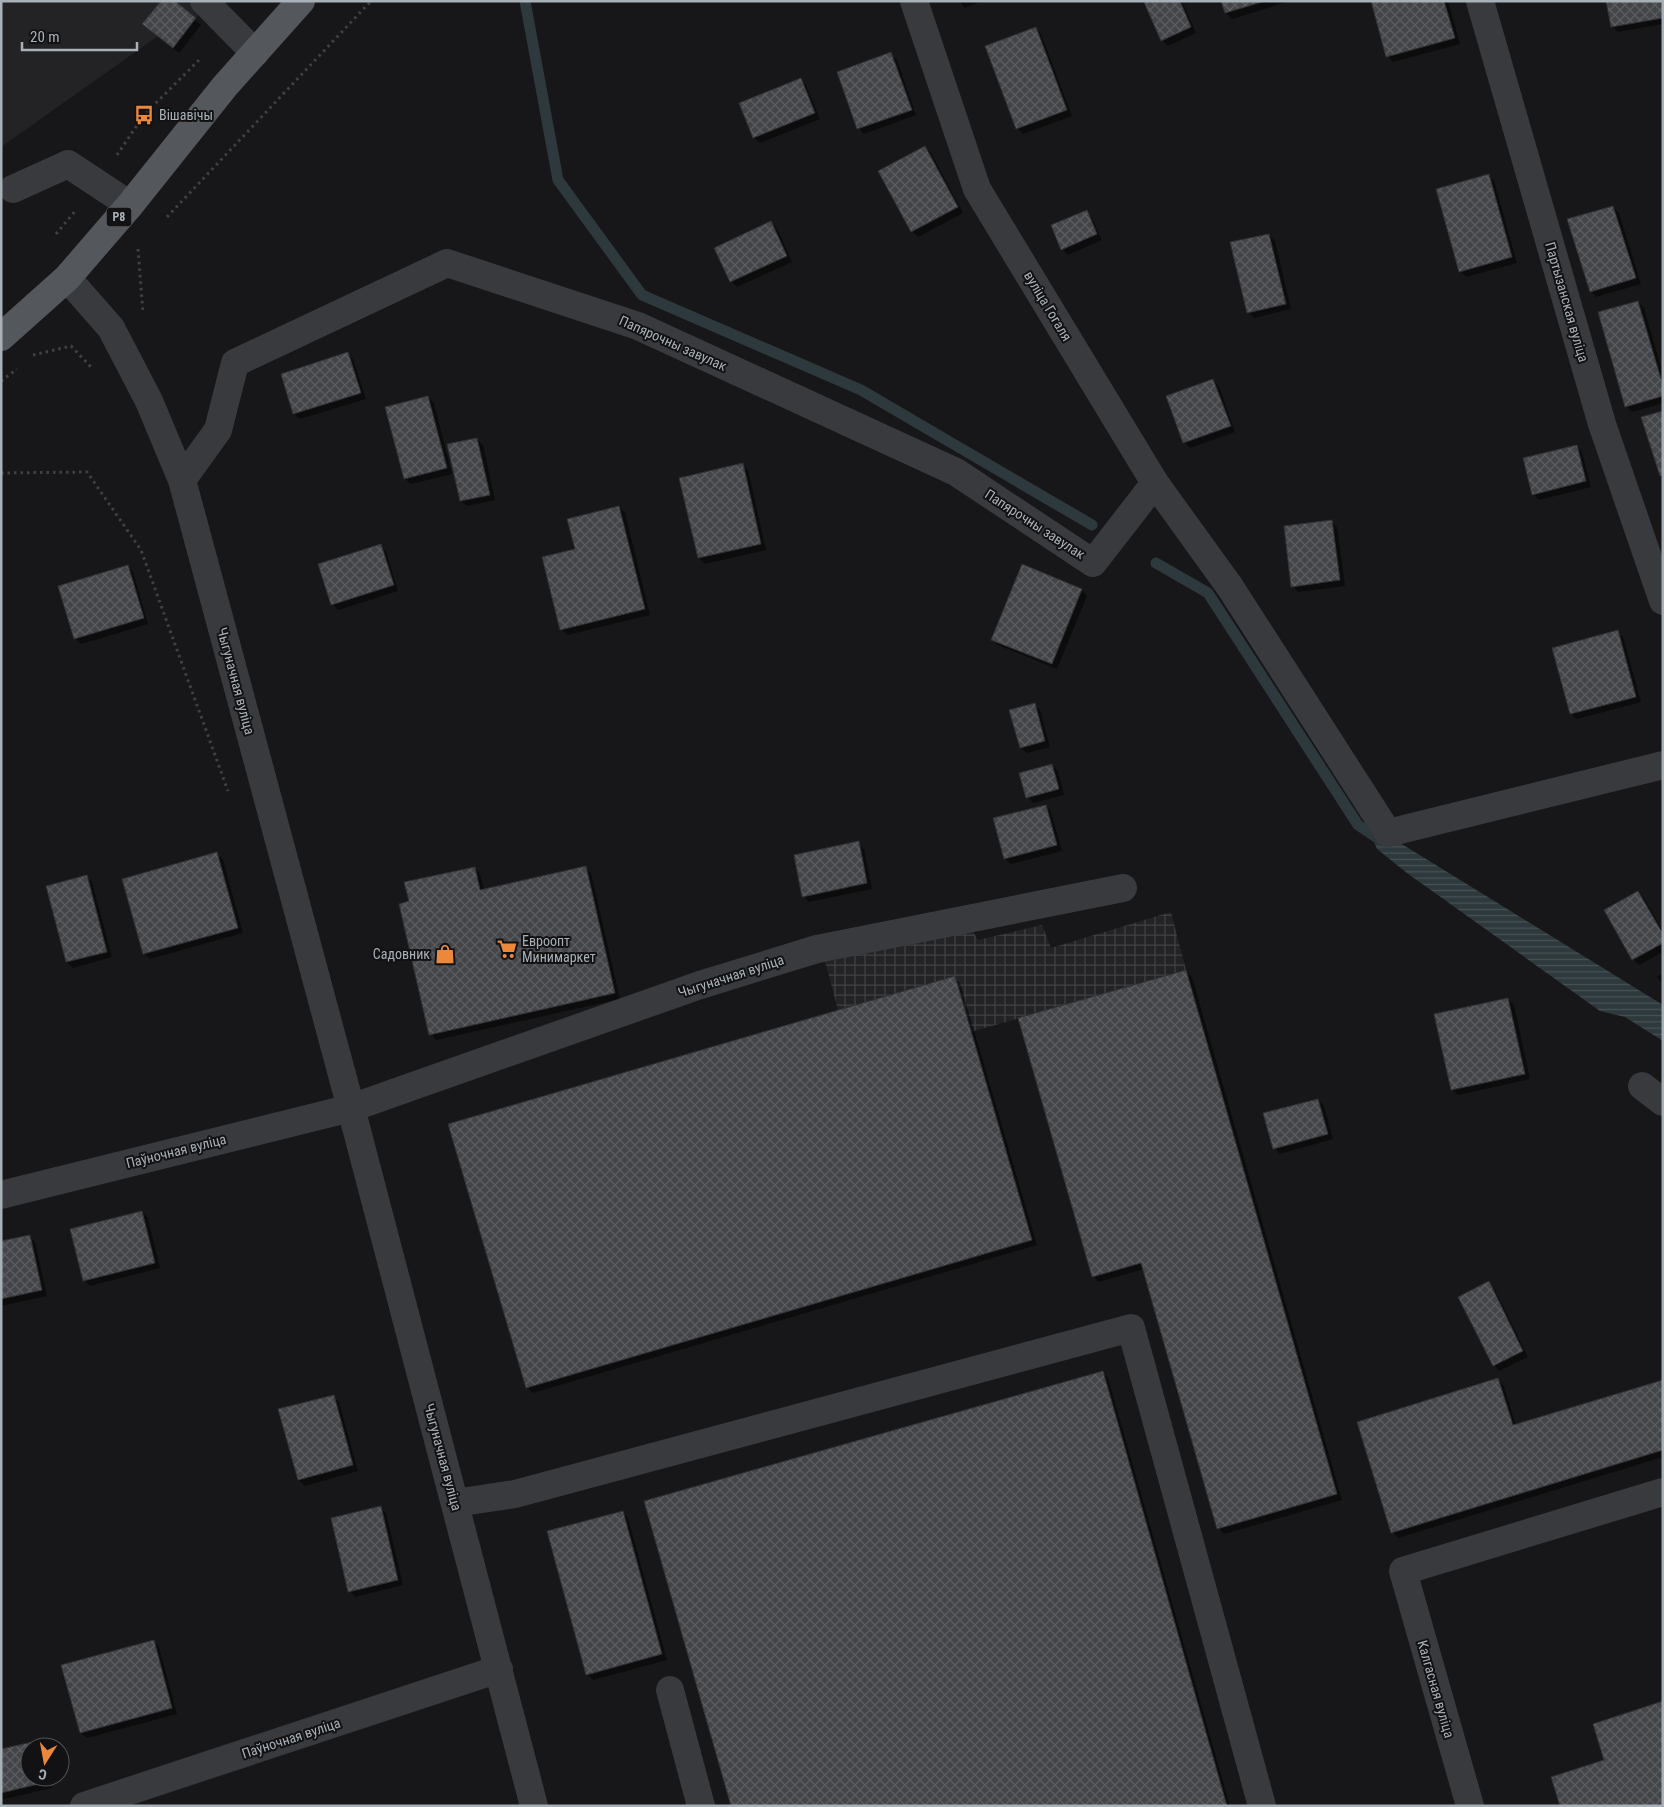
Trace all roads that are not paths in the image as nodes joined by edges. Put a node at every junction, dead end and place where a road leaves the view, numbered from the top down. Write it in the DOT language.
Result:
graph roads {
  1 [pos="204,1"];
  2 [pos="302,1"];
  3 [pos="914,1"];
  4 [pos="1480,1"];
  5 [pos="255,53"];
  6 [pos="13,189"];
  7 [pos="130,205"];
  8 [pos="67,278"];
  9 [pos="1,337"];
  10 [pos="182,480"];
  11 [pos="1155,482"];
  12 [pos="1663,600"];
  13 [pos="1663,765"];
  14 [pos="1123,888"];
  15 [pos="351,1108"];
  16 [pos="1,1195"];
  17 [pos="1663,1492"];
  18 [pos="455,1502"];
  19 [pos="498,1669"];
  20 [pos="670,1690"];
  21 [pos="84,1806"];
  22 [pos="534,1806"];
  23 [pos="701,1806"];
  24 [pos="1262,1806"];
  25 [pos="1470,1806"];
  1 -- 5 [label="street"];
  2 -- 5 [label="main road, Р8"];
  3 -- 11 [label="street, вуліца Гогаля"];
  4 -- 12 [label="street, Партызанская вуліца"];
  5 -- 7 [label="main road, Р8"];
  6 -- 7 [label="street"];
  7 -- 8 [label="main road, Р8"];
  8 -- 9 [label="main road, Р8"];
  8 -- 10 [label="street, Чыгуначная вуліца"];
  10 -- 11 [label="street, Папярочны завулак"];
  10 -- 15 [label="street, Чыгуначная вуліца"];
  11 -- 13 [label="street, вуліца Гогаля"];
  14 -- 15 [label="street, Чыгуначная вуліца"];
  15 -- 16 [label="street, Паўночная вуліца"];
  15 -- 18 [label="street, Чыгуначная вуліца"];
  17 -- 25 [label="street, Калгасная вуліца"];
  18 -- 19 [label="street, Чыгуначная вуліца"];
  18 -- 24 [label="street"];
  19 -- 21 [label="street, Паўночная вуліца"];
  19 -- 22 [label="street, Чыгуначная вуліца"];
  20 -- 23 [label="street"];
}
